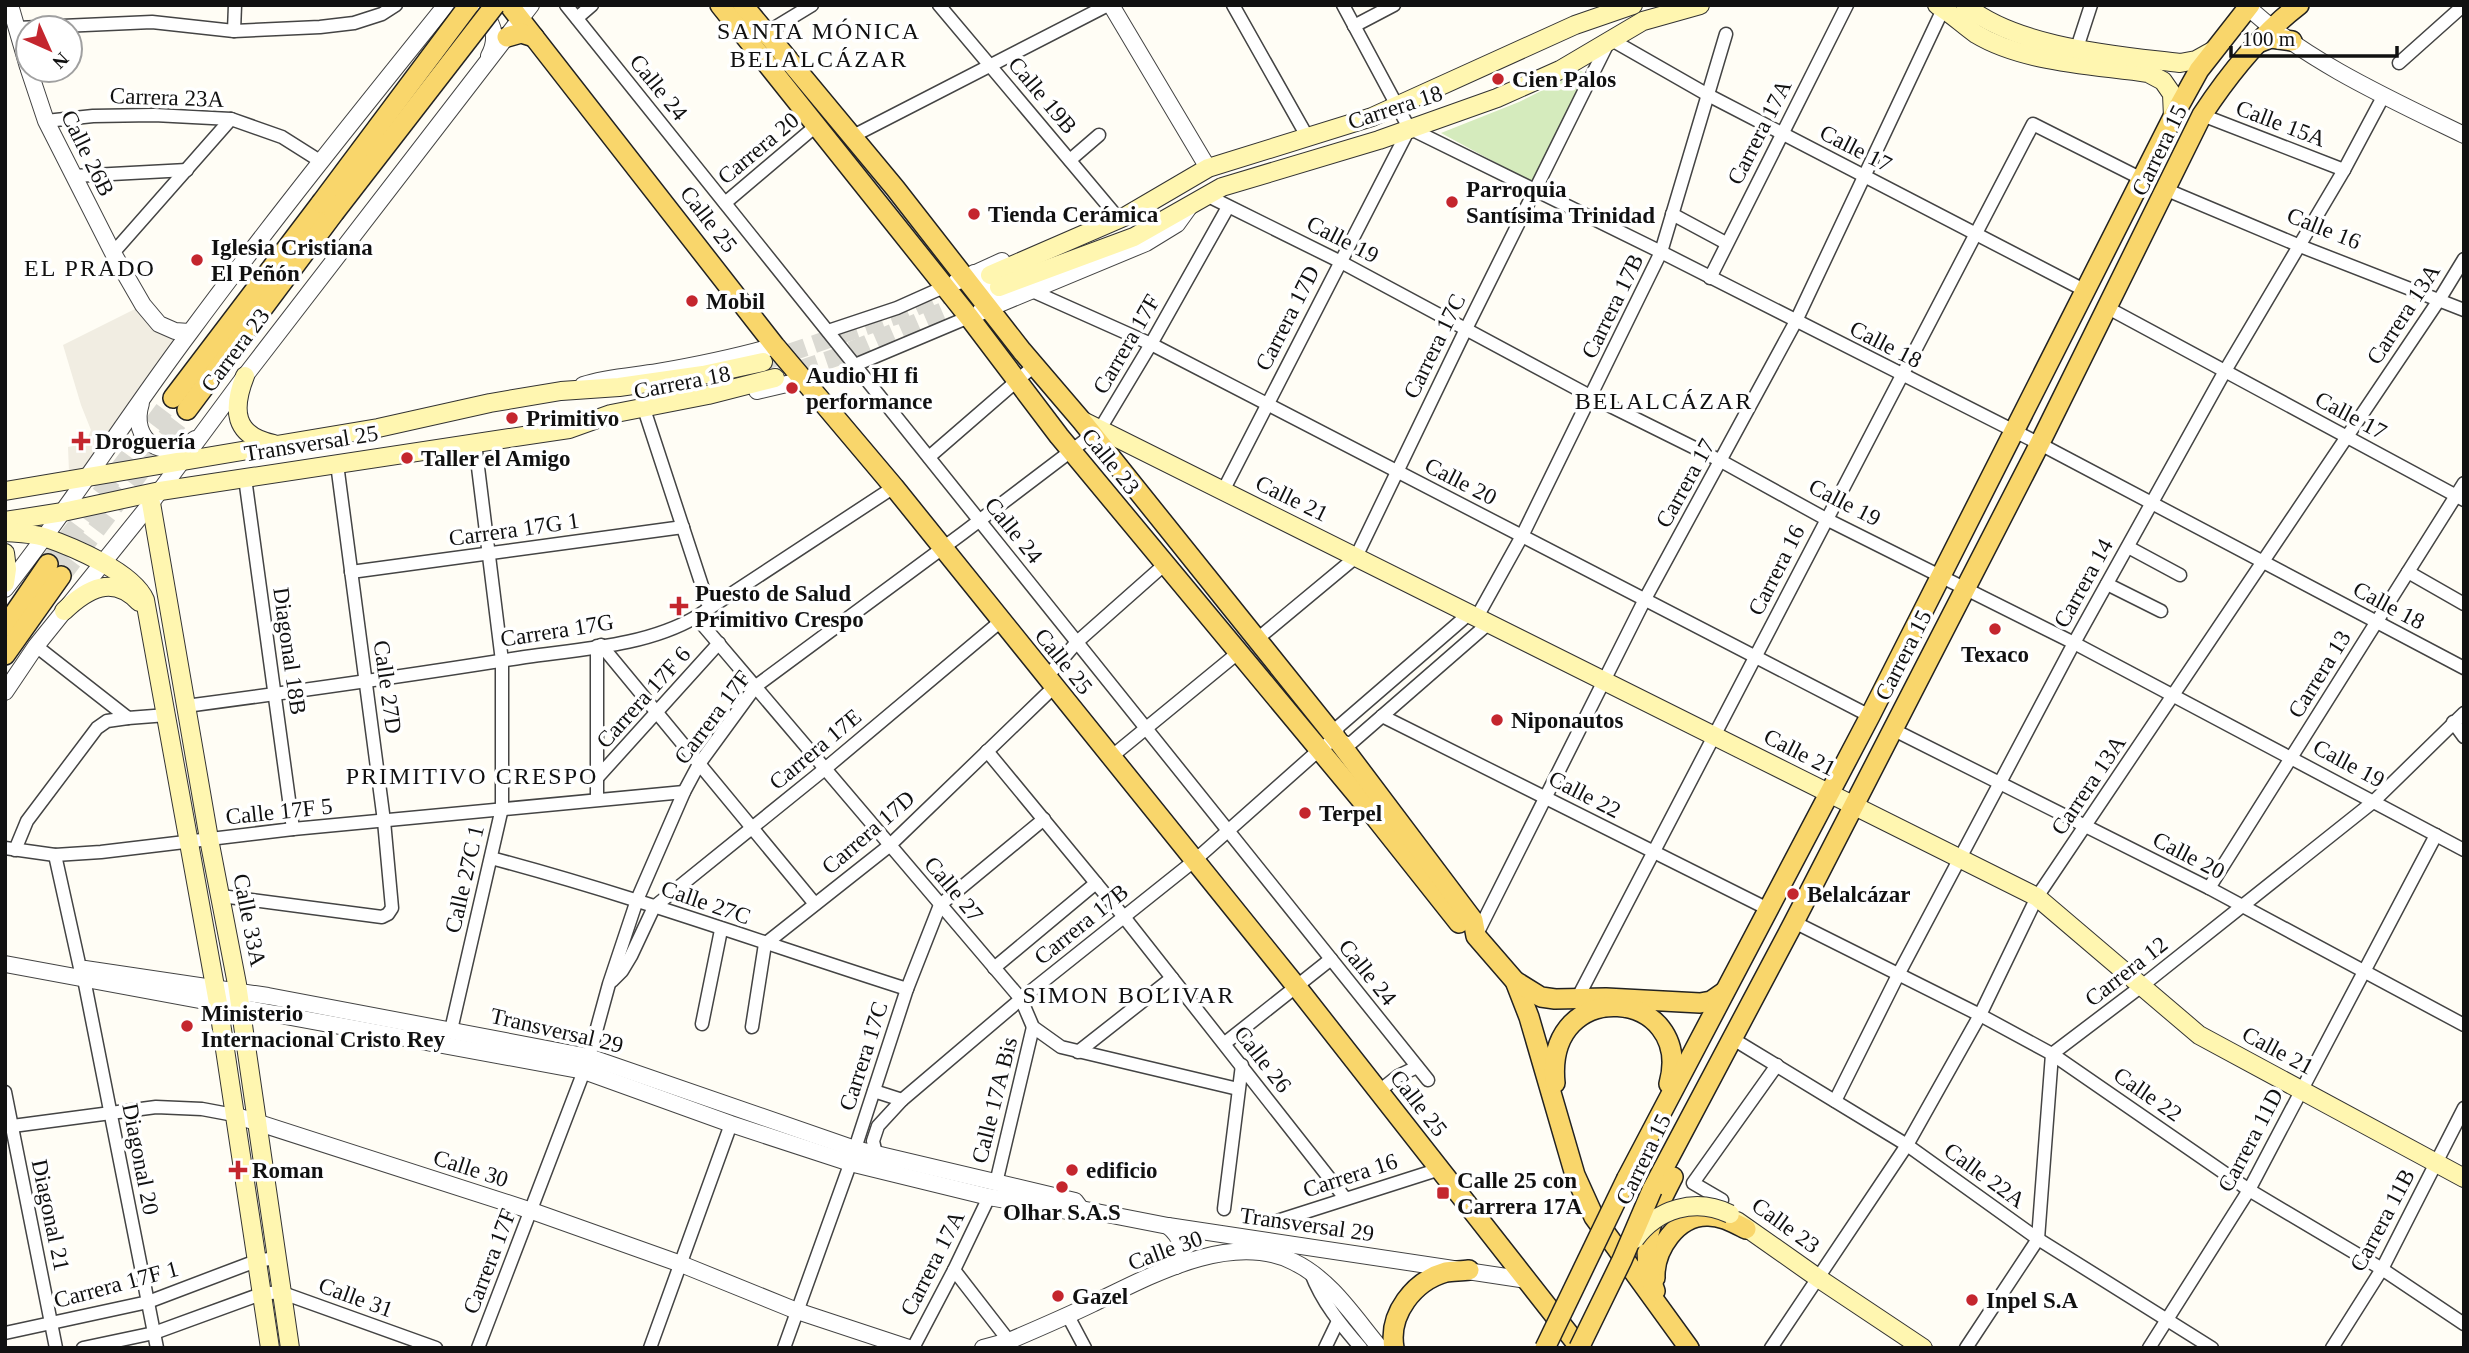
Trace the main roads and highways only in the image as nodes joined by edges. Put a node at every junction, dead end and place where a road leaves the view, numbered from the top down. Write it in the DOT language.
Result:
graph roads {
  1 [pos="469,5"];
  2 [pos="495,5"];
  3 [pos="720,5"];
  4 [pos="743,5"];
  5 [pos="1633,5"];
  6 [pos="1700,5"];
  7 [pos="1965,5"];
  8 [pos="2299,5"];
  9 [pos="1942,6"];
  10 [pos="2244,6"];
  11 [pos="520,10"];
  12 [pos="1600,10"];
  13 [pos="507,37"];
  14 [pos="534,37"];
  15 [pos="2292,41"];
  16 [pos="2258,43"];
  17 [pos="2214,50"];
  18 [pos="2173,117"];
  19 [pos="904,200"];
  20 [pos="327,208"];
  21 [pos="901,232"];
  22 [pos="986,288"];
  23 [pos="763,362"];
  24 [pos="245,376"];
  25 [pos="775,378"];
  26 [pos="619,387"];
  27 [pos="180,404"];
  28 [pos="623,411"];
  29 [pos="1096,433"];
  30 [pos="281,445"];
  31 [pos="5,491"];
  32 [pos="155,497"];
  33 [pos="5,521"];
  34 [pos="5,532"];
  35 [pos="5,553"];
  36 [pos="5,583"];
  37 [pos="64,611"];
  38 [pos="148,622"];
  39 [pos="5,627"];
  40 [pos="5,655"];
  41 [pos="1829,794"];
  42 [pos="1853,806"];
  43 [pos="1476,936"];
  44 [pos="1515,981"];
  45 [pos="1725,991"];
  46 [pos="1719,1063"];
  47 [pos="1656,1123"];
  48 [pos="1560,1126"];
  49 [pos="2464,1178"];
  50 [pos="1746,1229"];
  51 [pos="1622,1260"];
  52 [pos="1469,1270"];
  53 [pos="1662,1303"];
  54 [pos="1677,1332"];
  55 [pos="270,1348"];
  56 [pos="290,1348"];
  57 [pos="1394,1348"];
  58 [pos="1545,1348"];
  59 [pos="1579,1348"];
  60 [pos="1689,1348"];
  61 [pos="1923,1348"];
  1 -- 20 [label="main road, Carrera 23, bridge"];
  2 -- 20 [label="main road, Carrera 23, bridge"];
  3 -- 21 [label="main road, Calle 23"];
  4 -- 19 [label="main road, Calle 23"];
  5 -- 12 [label="main road, Carrera 18"];
  6 -- 22 [label="main road, Carrera 18"];
  7 -- 17 [label="main road"];
  8 -- 16 [label="main road, Carrera 15"];
  9 -- 18 [label="main road"];
  10 -- 17 [label="main road, Carrera 15"];
  11 -- 14 [label="main road, Calle 25"];
  12 -- 22 [label="main road, Carrera 18"];
  13 -- 14 [label="main road"];
  14 -- 59 [label="main road, Calle 25"];
  15 -- 16 [label="main road"];
  16 -- 42 [label="main road, Carrera 15"];
  17 -- 18 [label="main road, Carrera 15"];
  18 -- 41 [label="main road, Carrera 15"];
  19 -- 21 [label="main road"];
  19 -- 22 [label="main road, Calle 23"];
  20 -- 27 [label="main road, Carrera 23"];
  21 -- 43 [label="main road, Calle 23"];
  22 -- 29 [label="main road, Calle 23"];
  23 -- 26 [label="main road, Carrera 18"];
  24 -- 30 [label="main road"];
  25 -- 28 [label="main road, Carrera 18"];
  26 -- 30 [label="main road, Transversal 25"];
  28 -- 32 [label="main road, Transversal 25"];
  29 -- 41 [label="main road, Calle 21"];
  29 -- 43 [label="main road, Calle 23"];
  30 -- 31 [label="main road, Transversal 25"];
  32 -- 33 [label="main road, Transversal 25"];
  32 -- 56 [label="main road, Calle 33A"];
  34 -- 38 [label="main road, Calle 33A"];
  35 -- 36 [label="main road"];
  37 -- 38 [label="main road"];
  38 -- 55 [label="main road, Calle 33A"];
  39 -- 40 [label="main road"];
  41 -- 42 [label="main road, Calle 21"];
  41 -- 45 [label="main road, Carrera 15"];
  42 -- 46 [label="main road, Carrera 15"];
  42 -- 49 [label="main road, Calle 21"];
  43 -- 44 [label="main road, Calle 23"];
  44 -- 45 [label="main road"];
  44 -- 48 [label="main road, Calle 23"];
  45 -- 47 [label="main road, Carrera 15"];
  46 -- 51 [label="main road, Carrera 15, bridge"];
  46 -- 53 [label="main road"];
  47 -- 48 [label="main road"];
  47 -- 58 [label="main road, Carrera 15, bridge"];
  48 -- 54 [label="main road"];
  50 -- 51 [label="main road, Calle 23, bridge"];
  50 -- 53 [label="main road"];
  50 -- 61 [label="main road, Calle 23"];
  51 -- 59 [label="main road, Carrera 15, bridge"];
  52 -- 57 [label="main road"];
  53 -- 54 [label="main road"];
  54 -- 60 [label="main road"];
}
